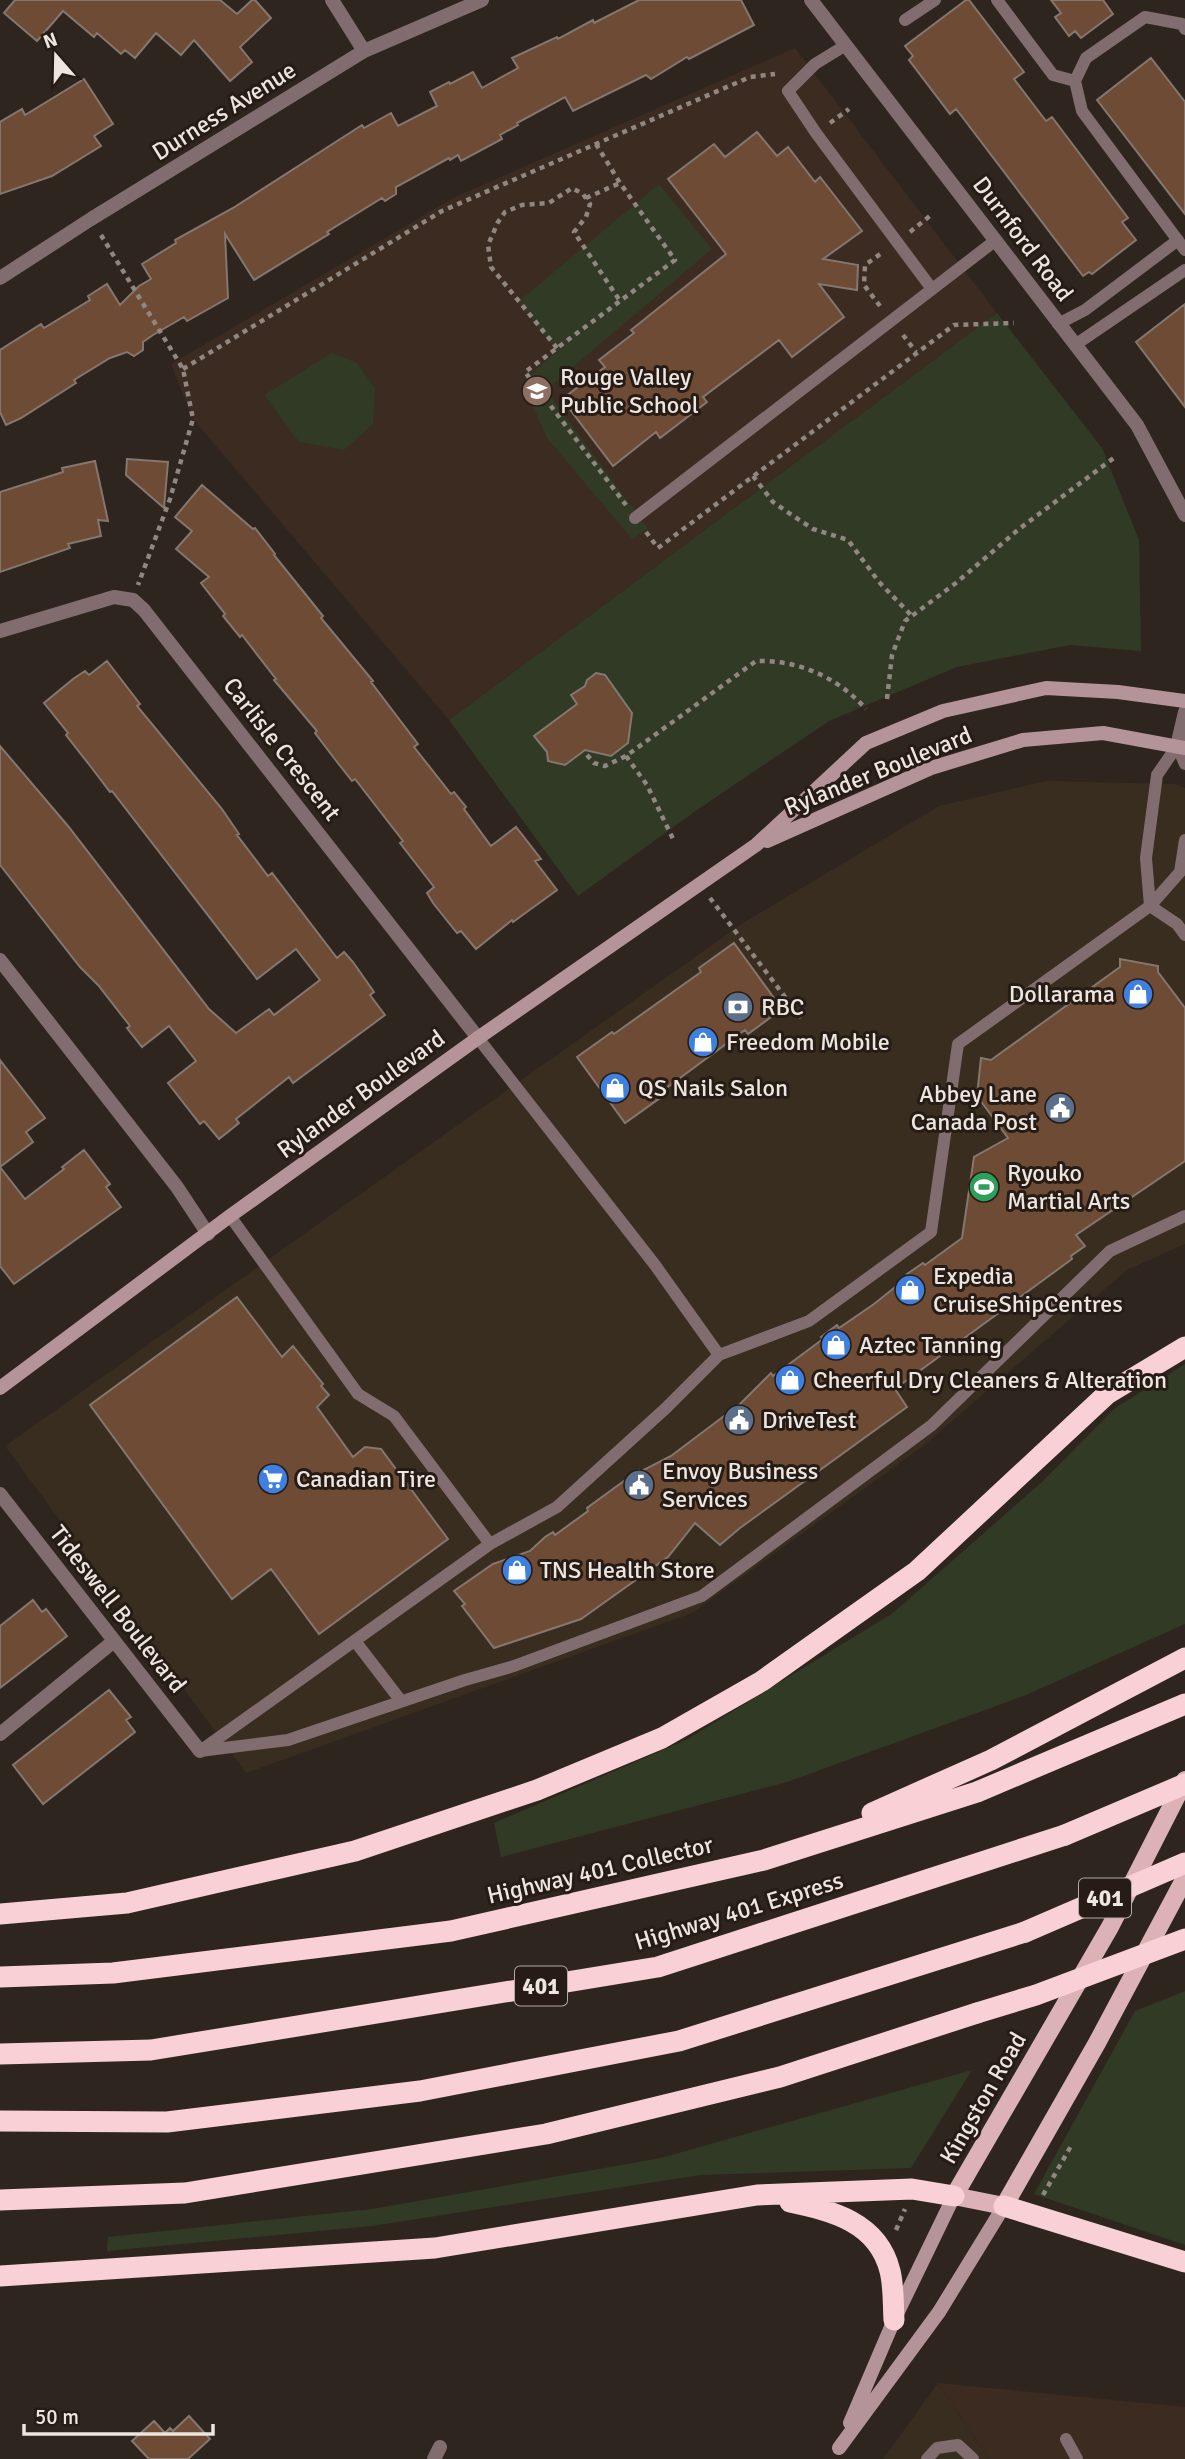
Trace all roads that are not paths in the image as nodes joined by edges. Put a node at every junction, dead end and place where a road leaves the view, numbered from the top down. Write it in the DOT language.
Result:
graph roads {
  1 [pos="332,0"];
  2 [pos="482,0"];
  3 [pos="811,0"];
  4 [pos="935,0"];
  5 [pos="997,0"];
  6 [pos="905,20"];
  7 [pos="1185,29"];
  8 [pos="846,45"];
  9 [pos="364,51"];
  10 [pos="1075,81"];
  11 [pos="996,240"];
  12 [pos="1181,245"];
  13 [pos="1185,270"];
  14 [pos="0,278"];
  15 [pos="932,289"];
  16 [pos="1058,324"];
  17 [pos="1075,345"];
  18 [pos="1185,514"];
  19 [pos="635,518"];
  20 [pos="0,631"];
  21 [pos="1185,701"];
  22 [pos="1185,712"];
  23 [pos="1181,747"];
  24 [pos="1185,764"];
  25 [pos="1185,840"];
  26 [pos="756,845"];
  27 [pos="1150,906"];
  28 [pos="1185,935"];
  29 [pos="0,960"];
  30 [pos="478,1038"];
  31 [pos="230,1216"];
  32 [pos="1185,1216"];
  33 [pos="208,1234"];
  34 [pos="1185,1347"];
  35 [pos="719,1355"];
  36 [pos="0,1388"];
  37 [pos="0,1494"];
  38 [pos="490,1544"];
  39 [pos="114,1641"];
  40 [pos="355,1641"];
  41 [pos="1185,1658"];
  42 [pos="401,1701"];
  43 [pos="1185,1704"];
  44 [pos="0,1734"];
  45 [pos="200,1751"];
  46 [pos="1185,1782"];
  47 [pos="764,1860"];
  48 [pos="1185,1863"];
  49 [pos="1185,1878"];
  50 [pos="0,1914"];
  51 [pos="1185,1939"];
  52 [pos="0,1977"];
  53 [pos="0,2054"];
  54 [pos="0,2121"];
  55 [pos="757,2194"];
  56 [pos="954,2196"];
  57 [pos="0,2200"];
  58 [pos="1004,2206"];
  59 [pos="1185,2262"];
  60 [pos="0,2276"];
  61 [pos="894,2320"];
  62 [pos="1066,2440"];
  63 [pos="836,2453"];
  64 [pos="926,2459"];
  65 [pos="973,2459"];
  66 [pos="1077,2459"];
  1 -- 9 [label="street"];
  2 -- 9 [label="street, Durness Avenue"];
  3 -- 8 [label="street, Durnford Road"];
  4 -- 6 [label="lane"];
  5 -- 10 [label="lane"];
  7 -- 10 [label="lane"];
  8 -- 11 [label="street, Durnford Road"];
  8 -- 15 [label="lane"];
  9 -- 14 [label="street, Durness Avenue"];
  10 -- 12 [label="lane"];
  11 -- 15 [label="lane"];
  11 -- 16 [label="street, Durnford Road"];
  12 -- 16 [label="lane"];
  13 -- 17 [label="lane"];
  15 -- 19 [label="lane"];
  16 -- 17 [label="street, Durnford Road"];
  17 -- 18 [label="street, Durnford Road"];
  20 -- 30 [label="street, Carlisle Crescent"];
  21 -- 26 [label="street, Rylander Boulevard"];
  22 -- 23 [label="street"];
  23 -- 24 [label="lane"];
  23 -- 26 [label="street, Rylander Boulevard"];
  23 -- 27 [label="lane"];
  25 -- 27 [label="lane"];
  26 -- 30 [label="street, Rylander Boulevard"];
  27 -- 28 [label="lane"];
  27 -- 35 [label="lane"];
  29 -- 33 [label="street"];
  30 -- 31 [label="street, Rylander Boulevard"];
  30 -- 35 [label="lane"];
  31 -- 33 [label="street, Rylander Boulevard"];
  31 -- 38 [label="lane"];
  32 -- 42 [label="lane"];
  33 -- 36 [label="street, Rylander Boulevard"];
  34 -- 50 [label="highway"];
  35 -- 38 [label="lane"];
  37 -- 39 [label="street, Tideswell Boulevard"];
  38 -- 40 [label="lane"];
  39 -- 44 [label="street"];
  39 -- 45 [label="street, Tideswell Boulevard"];
  40 -- 42 [label="lane"];
  40 -- 45 [label="lane"];
  41 -- 47 [label="highway"];
  42 -- 45 [label="lane"];
  43 -- 47 [label="highway, Highway 401 Collector"];
  46 -- 53 [label="highway, Highway 401 Express / 401, bridge"];
  46 -- 56 [label="main road, Kingston Road"];
  47 -- 52 [label="highway, Highway 401 Collector"];
  48 -- 54 [label="highway, 401, bridge"];
  49 -- 58 [label="main road, Kingston Road"];
  51 -- 57 [label="highway, bridge"];
  55 -- 56 [label="highway"];
  55 -- 60 [label="highway"];
  55 -- 61 [label="highway"];
  56 -- 58 [label="main road"];
  56 -- 61 [label="street, Kingston Road"];
  58 -- 59 [label="highway"];
  58 -- 63 [label="street, Kingston Road"];
  61 -- 63 [label="street, Kingston Road"];
  62 -- 66 [label="lane"];
  64 -- 65 [label="lane"];
}
